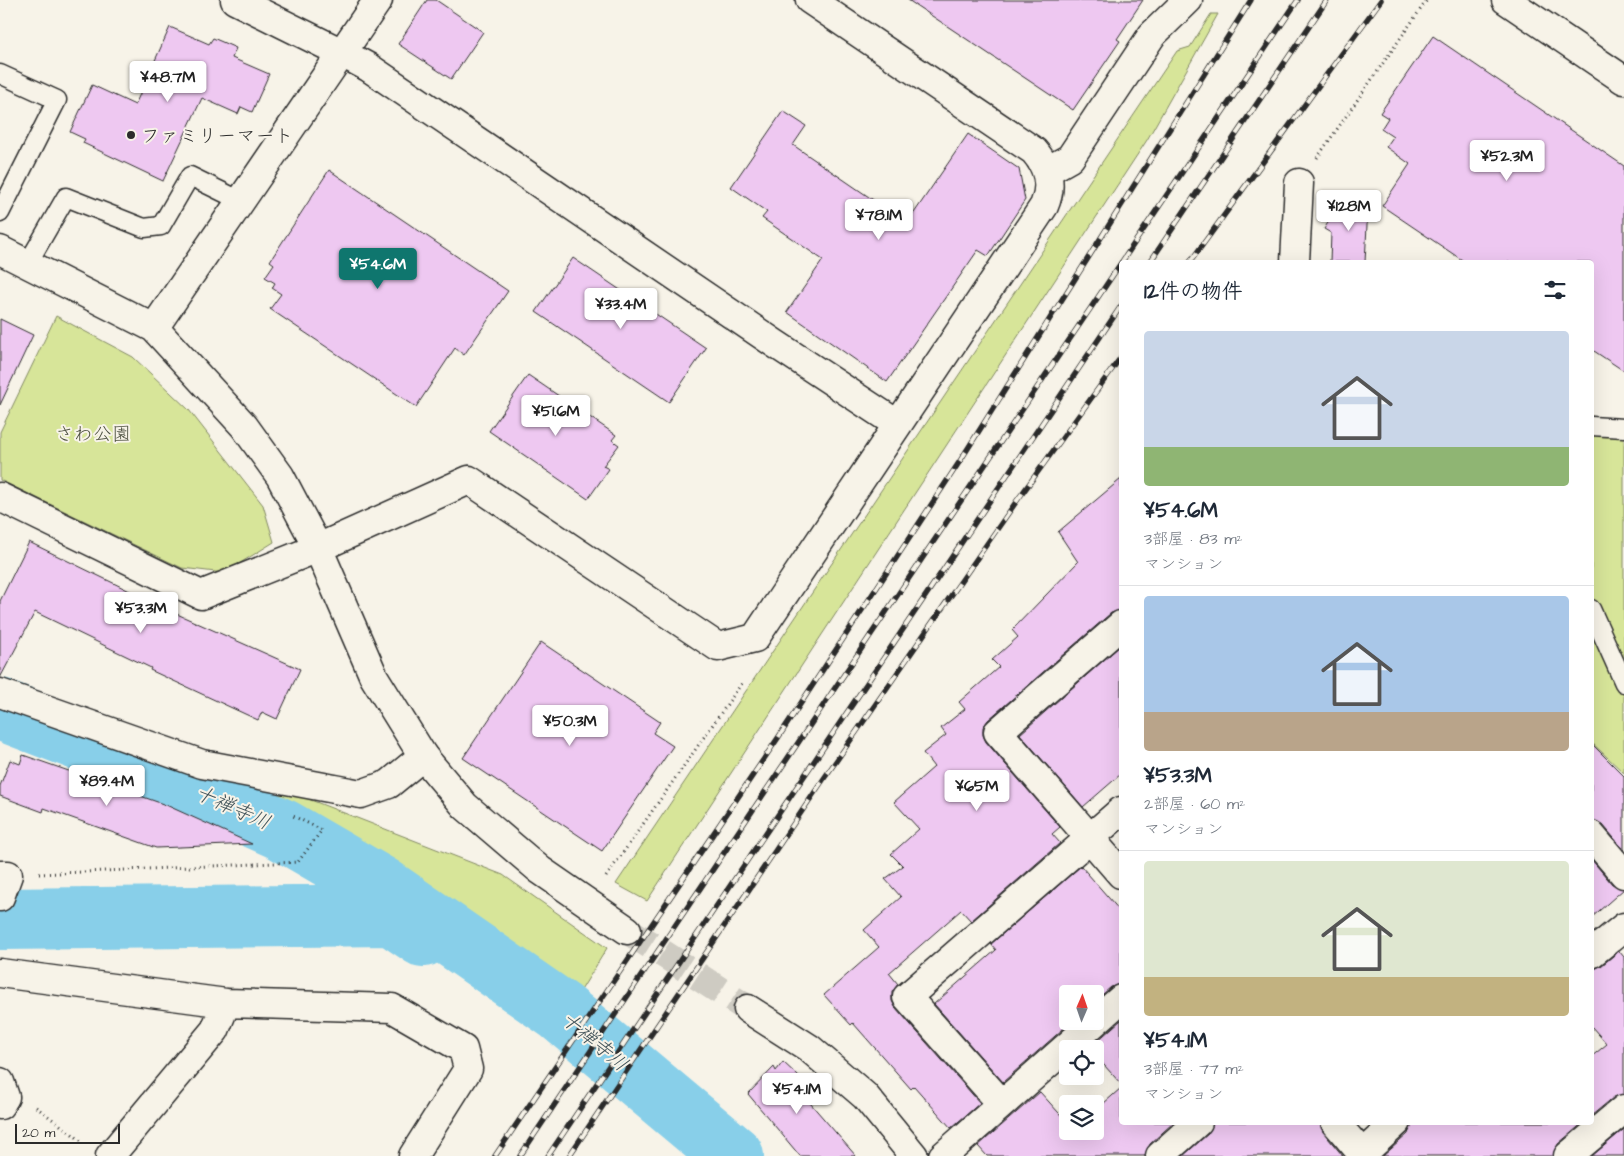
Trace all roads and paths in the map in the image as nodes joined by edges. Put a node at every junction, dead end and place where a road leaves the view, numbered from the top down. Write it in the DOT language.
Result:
graph roads {
  1 [pos="235,0"];
  2 [pos="378,0"];
  3 [pos="810,0"];
  4 [pos="1188,0"];
  5 [pos="1427,0"];
  6 [pos="1506,0"];
  7 [pos="342,53"];
  8 [pos="0,74"];
  9 [pos="1624,80"];
  10 [pos="1047,171"];
  11 [pos="1299,183"];
  12 [pos="241,201"];
  13 [pos="0,213"];
  14 [pos="0,250"];
  15 [pos="1295,260"];
  16 [pos="28,263"];
  17 [pos="154,328"];
  18 [pos="898,424"];
  19 [pos="1594,426"];
  20 [pos="1624,428"];
  21 [pos="2,502"];
  22 [pos="318,548"];
  23 [pos="1594,616"];
  24 [pos="1119,627"];
  25 [pos="742,683"];
  26 [pos="1624,683"];
  27 [pos="0,693"];
  28 [pos="423,756"];
  29 [pos="286,813"];
  30 [pos="1119,813"];
  31 [pos="1090,838"];
  32 [pos="1594,839"];
  33 [pos="1119,872"];
  34 [pos="1624,874"];
  35 [pos="603,881"];
  36 [pos="3,882"];
  37 [pos="1624,928"];
  38 [pos="627,930"];
  39 [pos="1594,952"];
  40 [pos="0,973"];
  41 [pos="1119,1001"];
  42 [pos="226,1003"];
  43 [pos="748,1009"];
  44 [pos="2,1095"];
  45 [pos="1002,1104"];
  46 [pos="1624,1109"];
  47 [pos="1195,1125"];
  48 [pos="1338,1125"];
  49 [pos="1394,1125"];
  50 [pos="86,1144"];
  51 [pos="952,1153"];
  52 [pos="1362,1155"];
  53 [pos="110,1156"];
  54 [pos="413,1156"];
  55 [pos="914,1156"];
  56 [pos="1160,1156"];
  57 [pos="1568,1156"];
  1 -- 7 [label="street"];
  2 -- 7 [label="street"];
  3 -- 10 [label="street"];
  4 -- 10 [label="street"];
  5 -- 11 [label="path"];
  6 -- 9 [label="street"];
  7 -- 12 [label="street"];
  7 -- 18 [label="street"];
  8 -- 13 [label="lane"];
  10 -- 18 [label="street"];
  11 -- 15 [label="street"];
  12 -- 16 [label="lane"];
  12 -- 17 [label="street"];
  14 -- 16 [label="street"];
  16 -- 17 [label="street"];
  17 -- 22 [label="street"];
  18 -- 22 [label="street"];
  19 -- 20 [label="lane"];
  21 -- 22 [label="street"];
  22 -- 28 [label="street"];
  23 -- 26 [label="lane"];
  24 -- 31 [label="street"];
  25 -- 35 [label="path"];
  27 -- 28 [label="street"];
  28 -- 38 [label="street"];
  29 -- 36 [label="path"];
  30 -- 31 [label="street"];
  31 -- 33 [label="street"];
  31 -- 45 [label="street"];
  32 -- 34 [label="street"];
  37 -- 39 [label="street"];
  40 -- 42 [label="street"];
  41 -- 45 [label="street"];
  42 -- 53 [label="street"];
  42 -- 54 [label="street"];
  43 -- 55 [label="street"];
  44 -- 50 [label="path"];
  45 -- 51 [label="street"];
  46 -- 57 [label="street"];
  47 -- 56 [label="street"];
  48 -- 52 [label="street"];
  49 -- 52 [label="street"];
}
